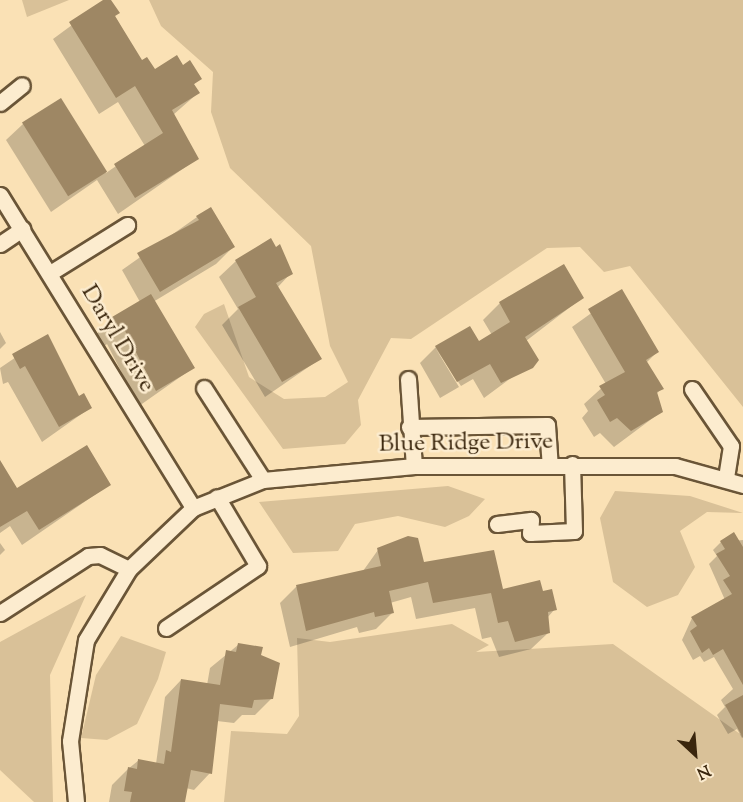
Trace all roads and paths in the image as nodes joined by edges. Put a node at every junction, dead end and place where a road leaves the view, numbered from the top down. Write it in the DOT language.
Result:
graph roads {
  1 [pos="22,85"];
  2 [pos="0,103"];
  3 [pos="0,195"];
  4 [pos="127,225"];
  5 [pos="22,229"];
  6 [pos="0,244"];
  7 [pos="50,273"];
  8 [pos="408,379"];
  9 [pos="204,388"];
  10 [pos="692,389"];
  11 [pos="409,427"];
  12 [pos="550,464"];
  13 [pos="572,464"];
  14 [pos="414,466"];
  15 [pos="726,478"];
  16 [pos="263,480"];
  17 [pos="743,485"];
  18 [pos="217,497"];
  19 [pos="193,508"];
  20 [pos="497,524"];
  21 [pos="129,569"];
  22 [pos="0,613"];
  23 [pos="166,628"];
  24 [pos="76,802"];
  1 -- 2 [label="street"];
  3 -- 5 [label="street, Daryl Drive"];
  4 -- 7 [label="street"];
  5 -- 6 [label="street"];
  5 -- 7 [label="street, Daryl Drive"];
  7 -- 19 [label="street, Daryl Drive"];
  8 -- 11 [label="street"];
  9 -- 16 [label="street"];
  10 -- 15 [label="street"];
  11 -- 12 [label="street"];
  11 -- 14 [label="street"];
  12 -- 13 [label="street, Blue Ridge Drive"];
  12 -- 14 [label="street, Blue Ridge Drive"];
  13 -- 15 [label="street, Blue Ridge Drive"];
  13 -- 20 [label="street"];
  14 -- 16 [label="street, Blue Ridge Drive"];
  15 -- 17 [label="street, Blue Ridge Drive"];
  16 -- 18 [label="street, Blue Ridge Drive"];
  18 -- 19 [label="street, Blue Ridge Drive"];
  18 -- 23 [label="street"];
  19 -- 21 [label="street, Blue Ridge Drive"];
  21 -- 22 [label="street"];
  21 -- 24 [label="street, Blue Ridge Drive"];
}
